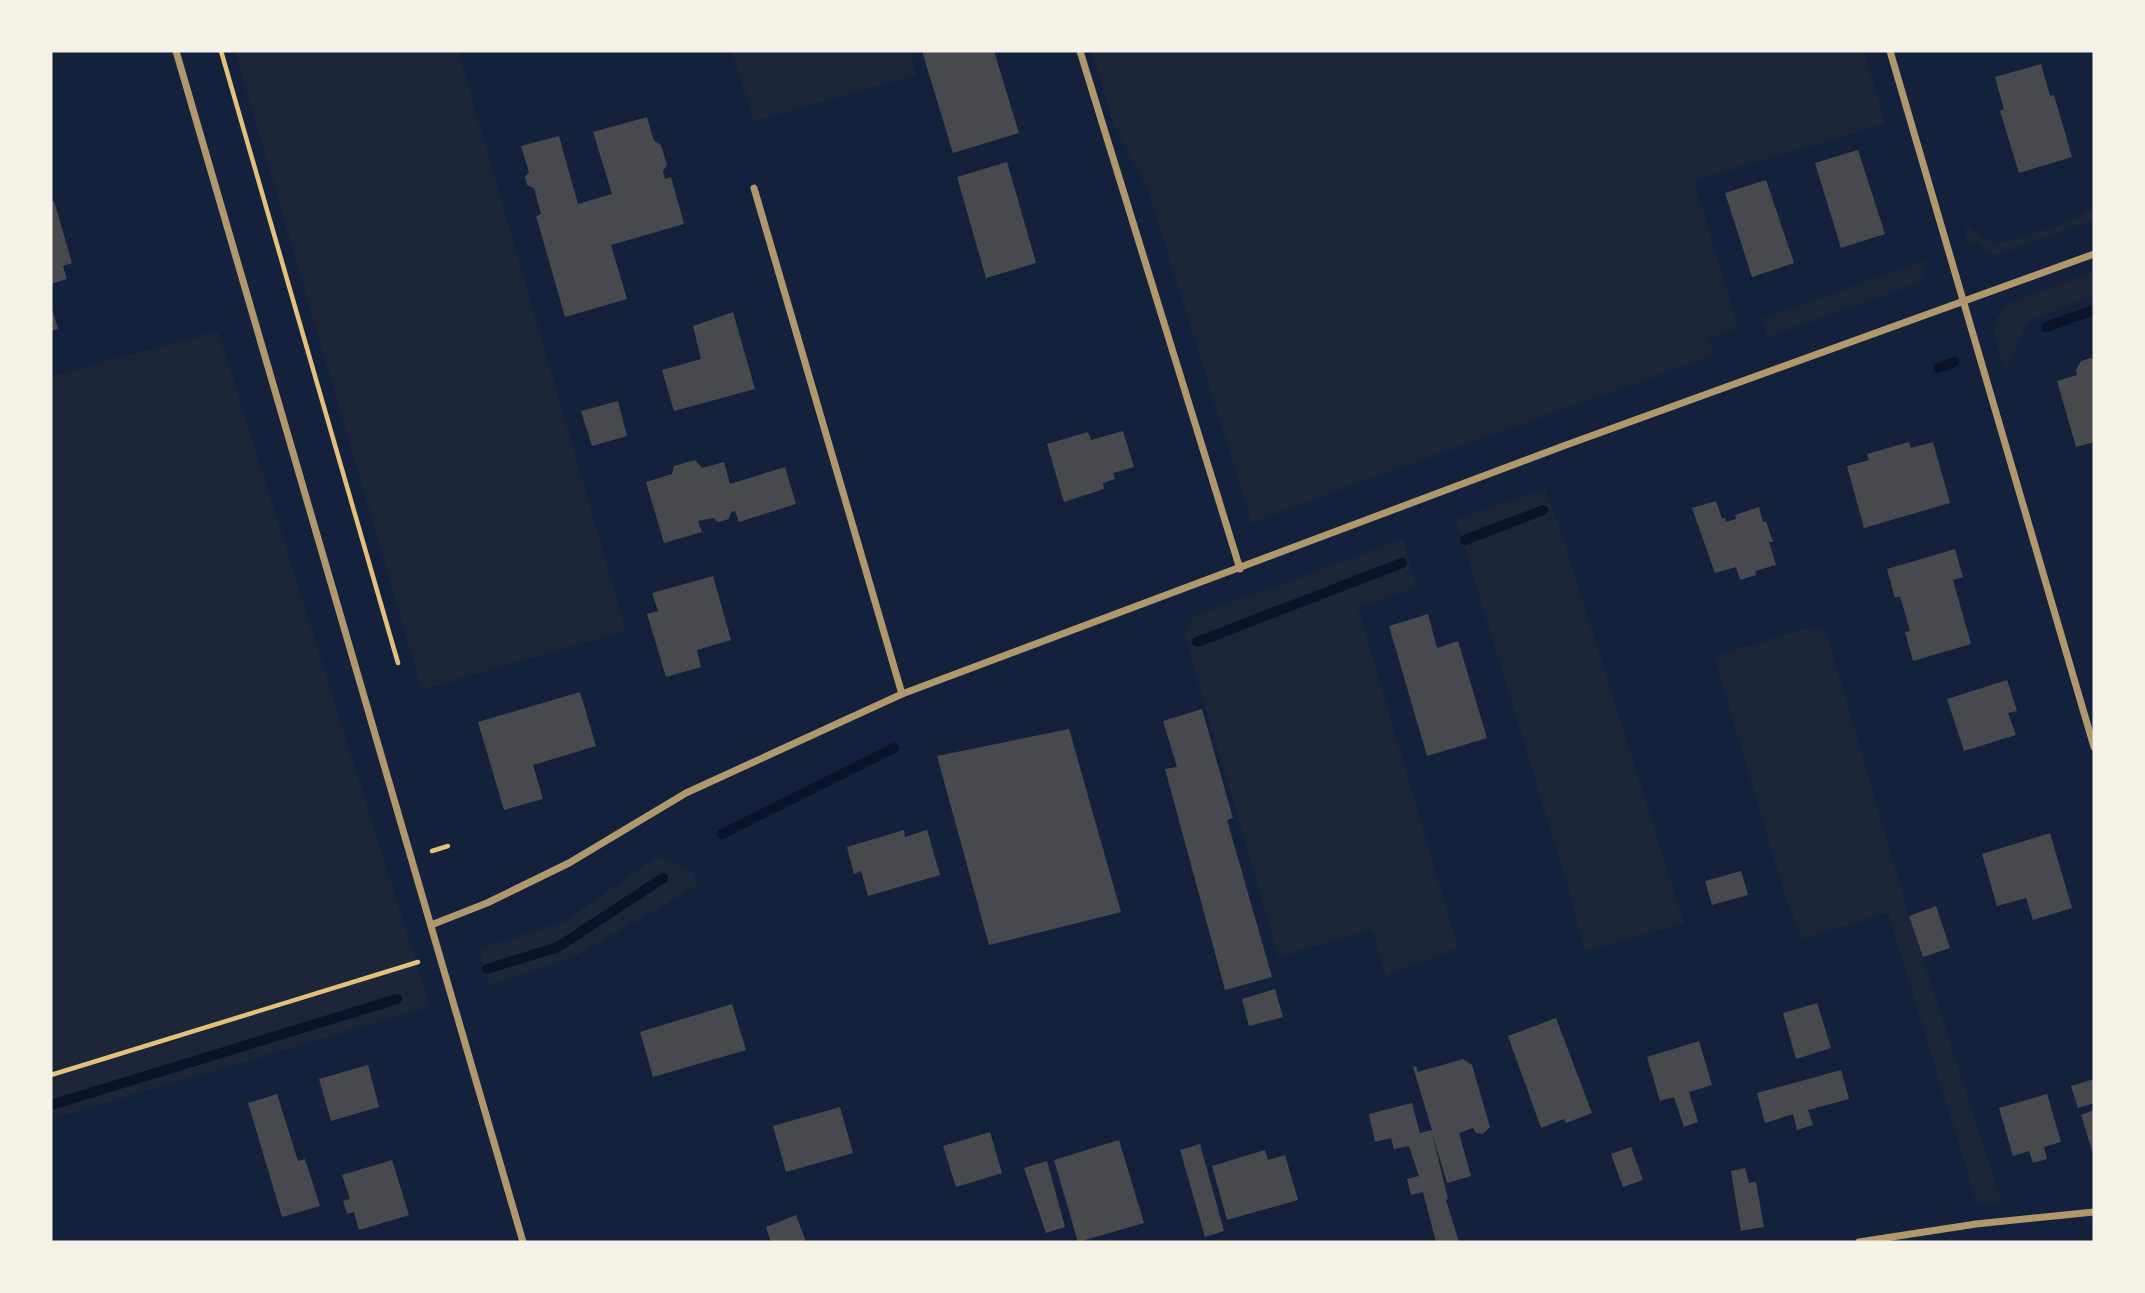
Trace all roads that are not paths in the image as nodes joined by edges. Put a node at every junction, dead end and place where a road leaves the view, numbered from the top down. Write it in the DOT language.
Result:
graph roads {
  1 [pos="176,51"];
  2 [pos="1080,51"];
  3 [pos="1890,51"];
  4 [pos="754,188"];
  5 [pos="2094,254"];
  6 [pos="1965,301"];
  7 [pos="1240,569"];
  8 [pos="902,694"];
  9 [pos="2094,747"];
  10 [pos="430,925"];
  11 [pos="2094,1212"];
  12 [pos="523,1242"];
  13 [pos="1858,1242"];
  1 -- 10 [label="street"];
  2 -- 7 [label="street"];
  3 -- 6 [label="street"];
  4 -- 8 [label="street"];
  5 -- 6 [label="street"];
  6 -- 7 [label="street"];
  6 -- 9 [label="street"];
  7 -- 8 [label="street"];
  8 -- 10 [label="street"];
  10 -- 12 [label="street"];
  11 -- 13 [label="street"];
}
